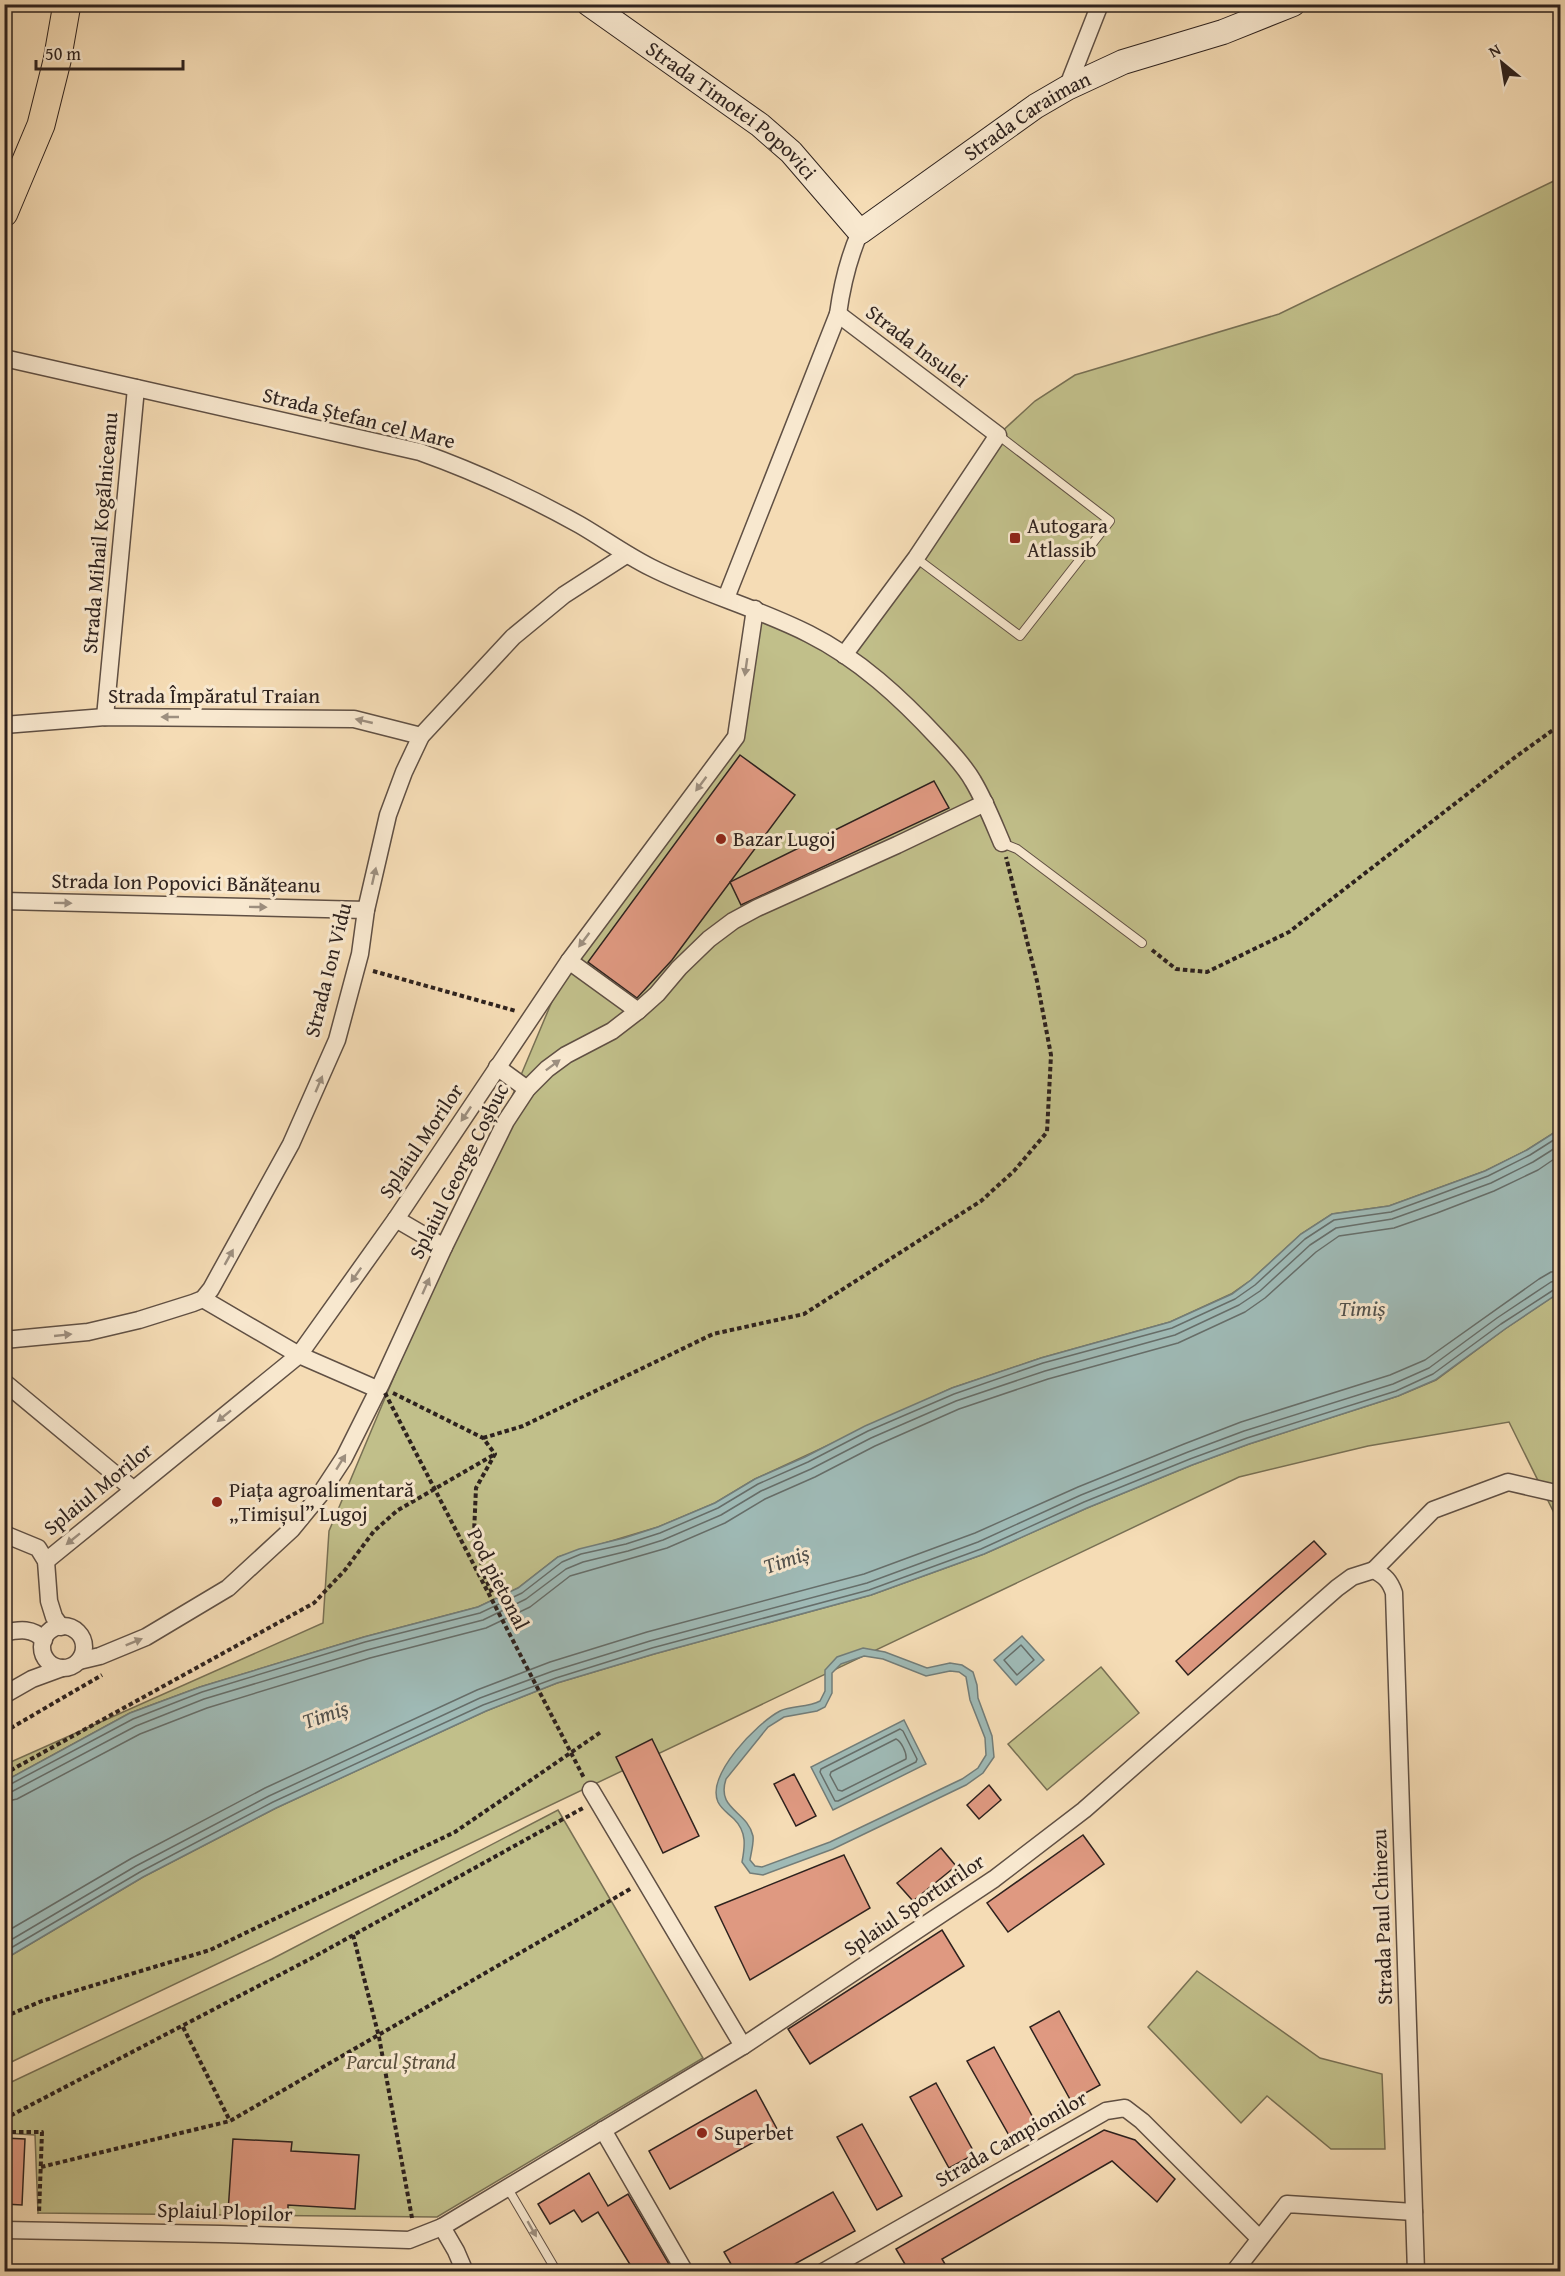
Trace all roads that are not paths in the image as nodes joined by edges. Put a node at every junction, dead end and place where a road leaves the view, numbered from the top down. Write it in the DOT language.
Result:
graph roads {
  1 [pos="68,4"];
  2 [pos="589,4"];
  3 [pos="1100,4"];
  4 [pos="1293,4"];
  5 [pos="1067,88"];
  6 [pos="4,213"];
  7 [pos="860,232"];
  8 [pos="838,314"];
  9 [pos="4,358"];
  10 [pos="136,388"];
  11 [pos="998,435"];
  12 [pos="626,555"];
  13 [pos="916,558"];
  14 [pos="726,598"];
  15 [pos="755,609"];
  16 [pos="844,655"];
  17 [pos="105,717"];
  18 [pos="4,725"];
  19 [pos="421,736"];
  20 [pos="984,803"];
  21 [pos="1002,843"];
  22 [pos="4,901"];
  23 [pos="366,910"];
  24 [pos="1142,943"];
  25 [pos="569,961"];
  26 [pos="638,1011"];
  27 [pos="497,1067"];
  28 [pos="526,1089"];
  29 [pos="396,1219"];
  30 [pos="444,1247"];
  31 [pos="203,1299"];
  32 [pos="4,1340"];
  33 [pos="299,1355"];
  34 [pos="4,1382"];
  35 [pos="381,1391"];
  36 [pos="128,1485"];
  37 [pos="1560,1494"];
  38 [pos="4,1534"];
  39 [pos="45,1561"];
  40 [pos="1374,1570"];
  41 [pos="61,1627"];
  42 [pos="4,1633"];
  43 [pos="44,1648"];
  44 [pos="79,1661"];
  45 [pos="62,1668"];
  46 [pos="32,1679"];
  47 [pos="4,1695"];
  48 [pos="591,1789"];
  49 [pos="743,2046"];
  50 [pos="603,2130"];
  51 [pos="507,2187"];
  52 [pos="1414,2212"];
  53 [pos="442,2227"];
  54 [pos="4,2230"];
  55 [pos="1259,2238"];
  56 [pos="465,2271"];
  57 [pos="556,2271"];
  58 [pos="685,2271"];
  59 [pos="822,2271"];
  60 [pos="1234,2271"];
  61 [pos="1416,2271"];
  1 -- 6 [label="main road"];
  2 -- 7 [label="main road, Strada Timotei Popovici"];
  3 -- 5 [label="street"];
  4 -- 5 [label="main road, Strada Caraiman"];
  5 -- 7 [label="main road, Strada Caraiman"];
  7 -- 8 [label="street"];
  8 -- 11 [label="street, Strada Insulei"];
  8 -- 14 [label="street, Strada Insulei"];
  9 -- 10 [label="street, Strada Ștefan cel Mare"];
  10 -- 12 [label="street, Strada Ștefan cel Mare"];
  10 -- 17 [label="street, Strada Mihail Kogălniceanu"];
  11 -- 13 [label="street"];
  11 -- 13 [label="lane"];
  12 -- 14 [label="street, Strada Ștefan cel Mare"];
  12 -- 19 [label="street, Strada Ion Vidu"];
  13 -- 16 [label="street"];
  14 -- 15 [label="street, Strada Ștefan cel Mare"];
  15 -- 16 [label="street, Strada Ștefan cel Mare"];
  15 -- 25 [label="street, Splaiul Morilor, one-way"];
  16 -- 20 [label="street, Strada Ștefan cel Mare"];
  17 -- 18 [label="street, Strada Împăratul Traian"];
  19 -- 17 [label="street, Strada Împăratul Traian, one-way"];
  23 -- 19 [label="street, Strada Ion Vidu, one-way"];
  20 -- 21 [label="street, Strada Ștefan cel Mare"];
  20 -- 26 [label="street, Splaiul George Coșbuc"];
  21 -- 24 [label="lane"];
  22 -- 23 [label="street, Strada Ion Popovici Bănățeanu, one-way"];
  31 -- 23 [label="street, Strada Ion Vidu, one-way"];
  25 -- 26 [label="street"];
  25 -- 27 [label="street, Splaiul Morilor"];
  28 -- 26 [label="street, Splaiul George Coșbuc, one-way"];
  27 -- 28 [label="street"];
  27 -- 29 [label="street, Splaiul Morilor, one-way"];
  28 -- 30 [label="street, Splaiul George Coșbuc"];
  29 -- 30 [label="street"];
  29 -- 33 [label="street, Splaiul Morilor, one-way"];
  35 -- 30 [label="street, Splaiul George Coșbuc, one-way"];
  32 -- 31 [label="street, one-way"];
  31 -- 33 [label="street"];
  33 -- 35 [label="street"];
  33 -- 39 [label="street, Splaiul Morilor, one-way"];
  34 -- 36 [label="street"];
  44 -- 35 [label="street, Splaiul George Coșbuc, one-way"];
  37 -- 40 [label="street"];
  38 -- 39 [label="street"];
  39 -- 41 [label="street, Splaiul Morilor"];
  40 -- 49 [label="street, Splaiul Sporturilor"];
  40 -- 52 [label="street, Strada Paul Chinezu"];
  41 -- 43 [label="street"];
  41 -- 44 [label="street"];
  42 -- 43 [label="street"];
  43 -- 45 [label="street"];
  43 -- 46 [label="street"];
  44 -- 45 [label="street"];
  45 -- 46 [label="street"];
  46 -- 47 [label="street"];
  48 -- 49 [label="street"];
  49 -- 50 [label="street, Splaiul Sporturilor"];
  50 -- 51 [label="street, Splaiul Sporturilor"];
  50 -- 58 [label="street"];
  51 -- 53 [label="street, Splaiul Sporturilor"];
  51 -- 57 [label="lane, one-way"];
  52 -- 55 [label="street"];
  52 -- 61 [label="street, Strada Paul Chinezu"];
  53 -- 54 [label="street, Splaiul Plopilor"];
  53 -- 56 [label="street"];
  55 -- 59 [label="street, Strada Campionilor"];
  55 -- 60 [label="street"];
}
